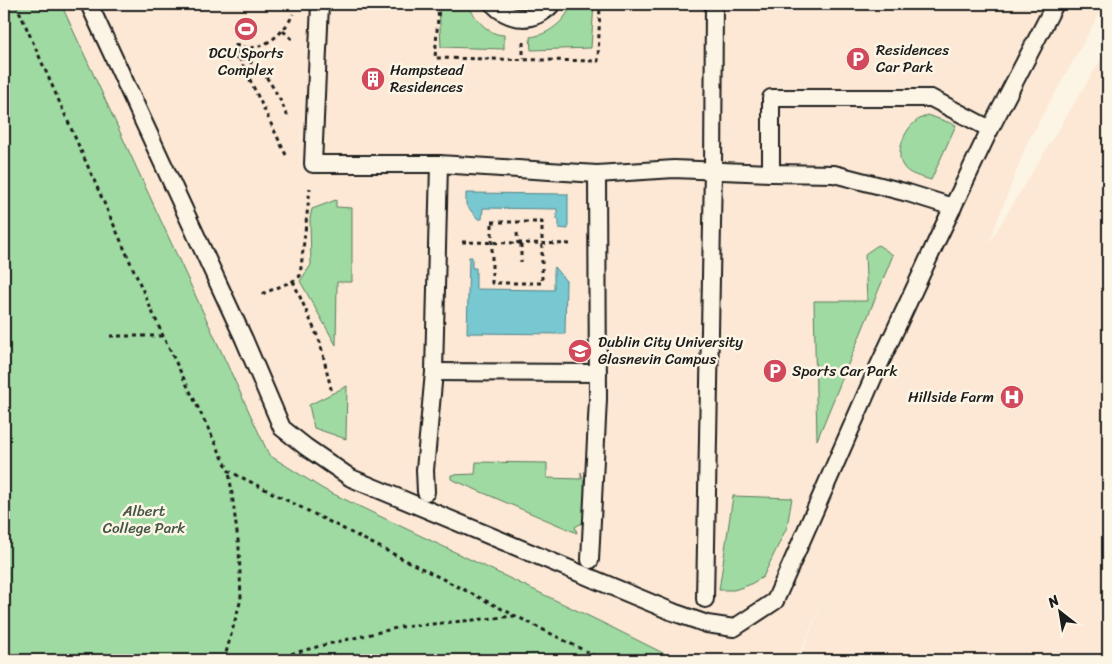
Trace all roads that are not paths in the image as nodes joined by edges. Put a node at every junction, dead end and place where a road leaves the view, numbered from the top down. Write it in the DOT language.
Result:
graph roads {
  1 [pos="89,4"];
  2 [pos="320,4"];
  3 [pos="493,4"];
  4 [pos="552,4"];
  5 [pos="714,4"];
  6 [pos="1055,4"];
  7 [pos="990,129"];
  8 [pos="439,164"];
  9 [pos="713,170"];
  10 [pos="772,173"];
  11 [pos="597,174"];
  12 [pos="953,207"];
  13 [pos="434,372"];
  14 [pos="598,373"];
  15 [pos="426,492"];
  16 [pos="590,560"];
  17 [pos="705,599"];
  1 -- 12 [label="lane"];
  2 -- 8 [label="lane"];
  3 -- 4 [label="lane"];
  5 -- 9 [label="lane"];
  6 -- 7 [label="lane"];
  7 -- 10 [label="lane"];
  7 -- 12 [label="lane"];
  8 -- 11 [label="lane"];
  8 -- 13 [label="lane"];
  9 -- 10 [label="lane"];
  9 -- 11 [label="lane"];
  9 -- 17 [label="lane"];
  10 -- 12 [label="lane"];
  11 -- 14 [label="lane"];
  13 -- 14 [label="lane"];
  13 -- 15 [label="lane"];
  14 -- 16 [label="lane"];
}
